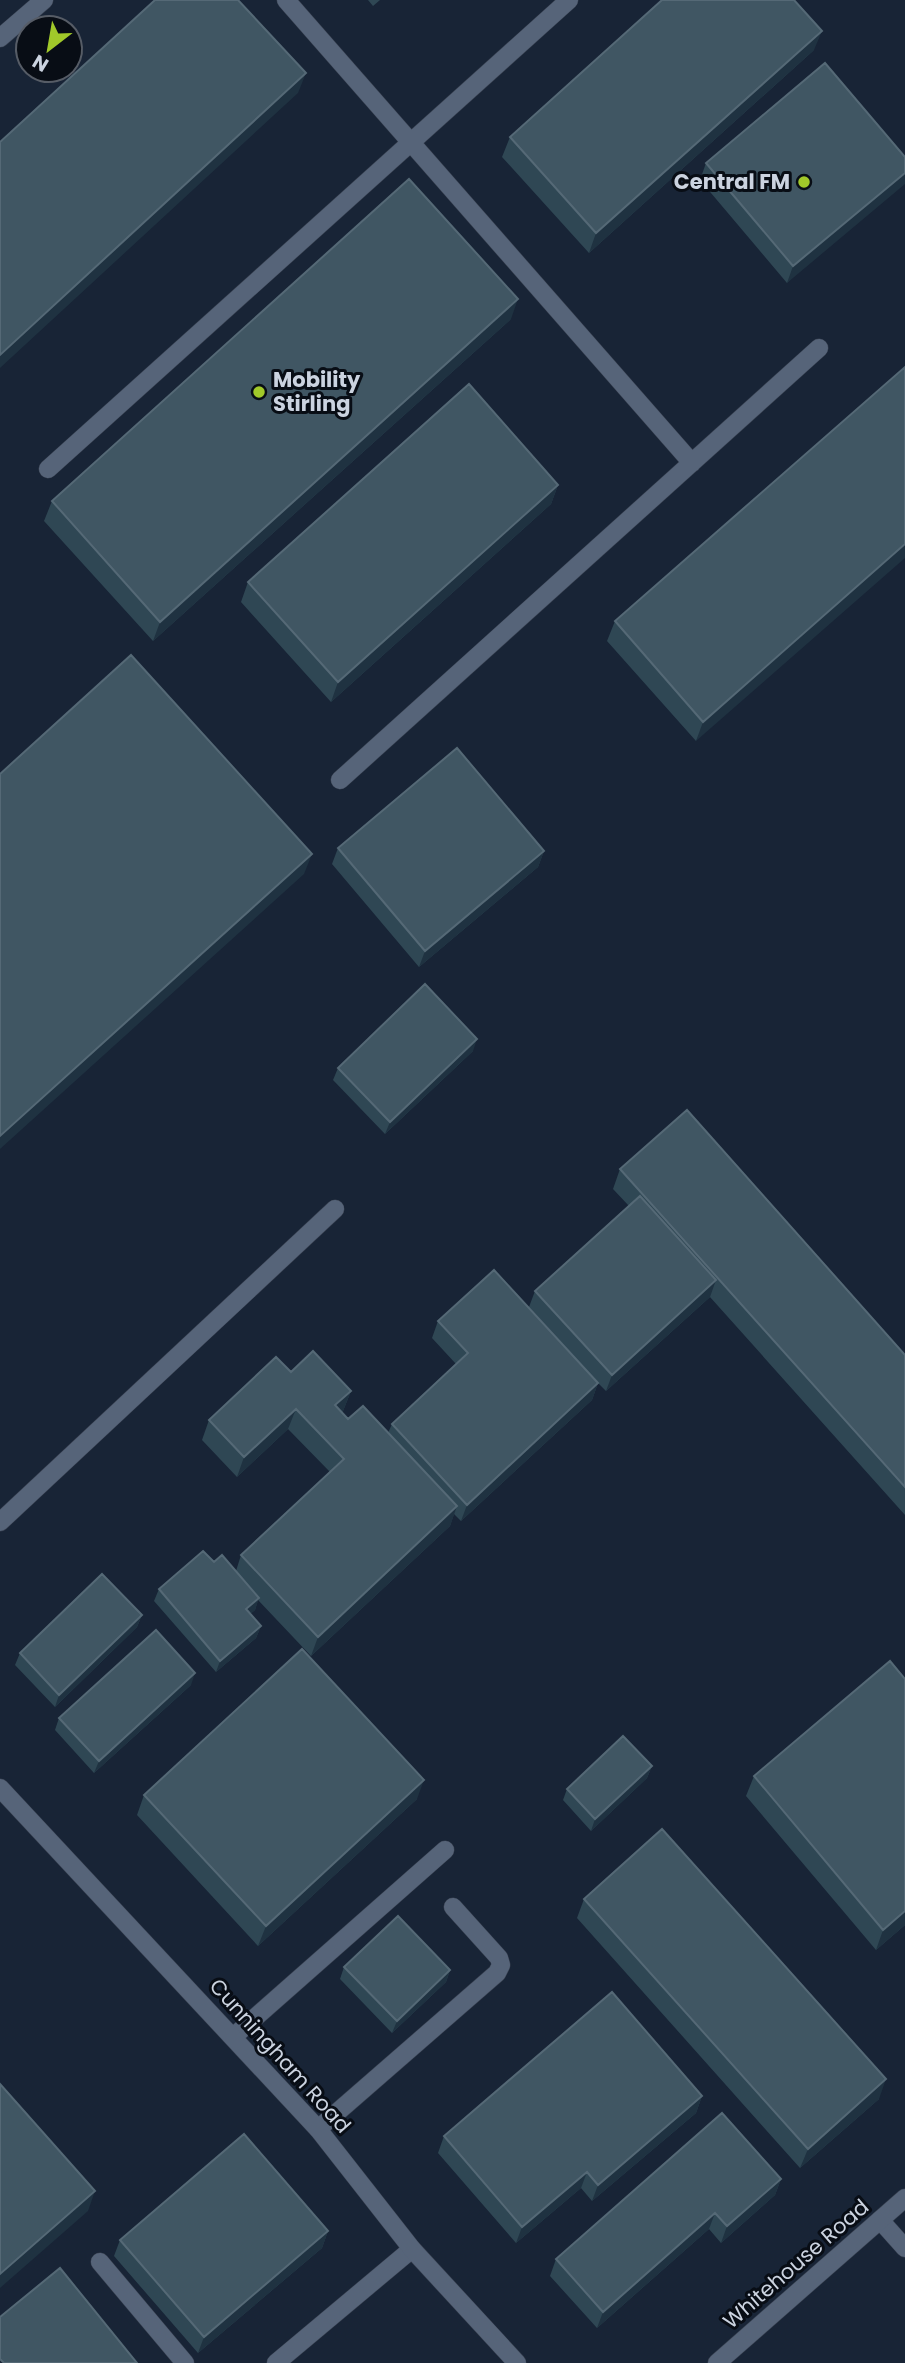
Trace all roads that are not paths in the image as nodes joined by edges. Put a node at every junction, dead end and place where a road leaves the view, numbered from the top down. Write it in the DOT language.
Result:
graph roads {
  1 [pos="44,0"];
  2 [pos="286,0"];
  3 [pos="569,0"];
  4 [pos="0,38"];
  5 [pos="410,141"];
  6 [pos="819,348"];
  7 [pos="692,463"];
  8 [pos="48,469"];
  9 [pos="340,780"];
  10 [pos="335,1209"];
  11 [pos="0,1522"];
  12 [pos="0,1788"];
  13 [pos="445,1850"];
  14 [pos="453,1907"];
  15 [pos="233,2037"];
  16 [pos="318,2129"];
  17 [pos="905,2198"];
  18 [pos="880,2220"];
  19 [pos="905,2248"];
  20 [pos="412,2249"];
  21 [pos="100,2262"];
  22 [pos="185,2363"];
  23 [pos="276,2363"];
  24 [pos="517,2363"];
  25 [pos="717,2363"];
  1 -- 4 [label="street"];
  2 -- 5 [label="street"];
  3 -- 5 [label="street"];
  5 -- 7 [label="street"];
  5 -- 8 [label="street"];
  6 -- 7 [label="street"];
  7 -- 9 [label="street"];
  10 -- 11 [label="street"];
  12 -- 15 [label="street, Cunningham Road"];
  13 -- 15 [label="street"];
  14 -- 16 [label="street"];
  15 -- 16 [label="street, Cunningham Road"];
  16 -- 20 [label="street, Cunningham Road"];
  17 -- 18 [label="street, Whitehouse Road"];
  18 -- 19 [label="street"];
  18 -- 25 [label="street, Whitehouse Road"];
  20 -- 23 [label="street"];
  20 -- 24 [label="street, Cunningham Road"];
  21 -- 22 [label="street"];
}
